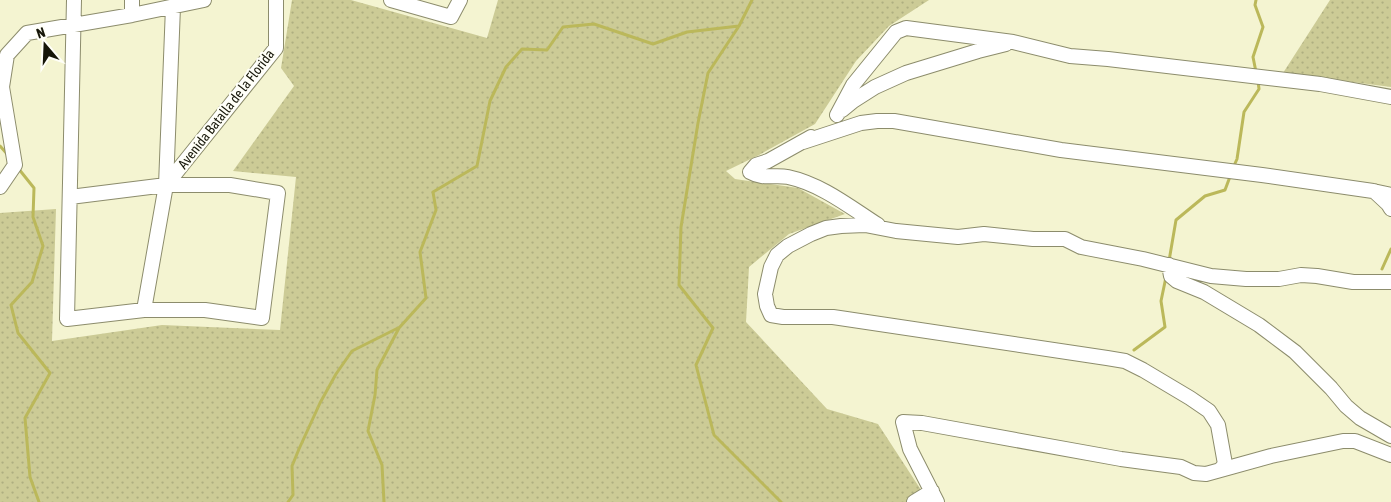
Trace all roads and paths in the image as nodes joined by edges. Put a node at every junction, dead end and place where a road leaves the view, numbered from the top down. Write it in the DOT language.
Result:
graph roads {
  1 [pos="74,0"];
  2 [pos="132,0"];
  3 [pos="204,0"];
  4 [pos="276,0"];
  5 [pos="392,0"];
  6 [pos="460,0"];
  7 [pos="173,7"];
  8 [pos="132,15"];
  9 [pos="74,26"];
  10 [pos="1013,42"];
  11 [pos="1391,97"];
  12 [pos="837,115"];
  13 [pos="803,142"];
  14 [pos="166,185"];
  15 [pos="0,187"];
  16 [pos="1373,191"];
  17 [pos="1391,194"];
  18 [pos="70,196"];
  19 [pos="1391,209"];
  20 [pos="883,228"];
  21 [pos="1168,265"];
  22 [pos="1391,282"];
  23 [pos="144,310"];
  24 [pos="1391,436"];
  25 [pos="1391,455"];
  26 [pos="1220,470"];
  27 [pos="935,497"];
  28 [pos="914,502"];
  1 -- 9 [label="street"];
  2 -- 8 [label="street"];
  3 -- 7 [label="street"];
  4 -- 14 [label="street, Avenida Batalla de la Florida"];
  5 -- 6 [label="street"];
  7 -- 8 [label="street"];
  7 -- 14 [label="street"];
  8 -- 9 [label="street"];
  9 -- 15 [label="street"];
  9 -- 18 [label="street"];
  10 -- 11 [label="street"];
  10 -- 12 [label="street"];
  10 -- 12 [label="street"];
  12 -- 13 [label="street"];
  13 -- 16 [label="street"];
  13 -- 20 [label="street"];
  14 -- 18 [label="street"];
  14 -- 23 [label="street"];
  14 -- 23 [label="street"];
  16 -- 17 [label="street"];
  16 -- 19 [label="street"];
  18 -- 23 [label="street"];
  20 -- 21 [label="street"];
  20 -- 26 [label="street"];
  21 -- 22 [label="street"];
  21 -- 24 [label="street"];
  25 -- 26 [label="street"];
  26 -- 27 [label="street"];
  27 -- 28 [label="street"];
}
